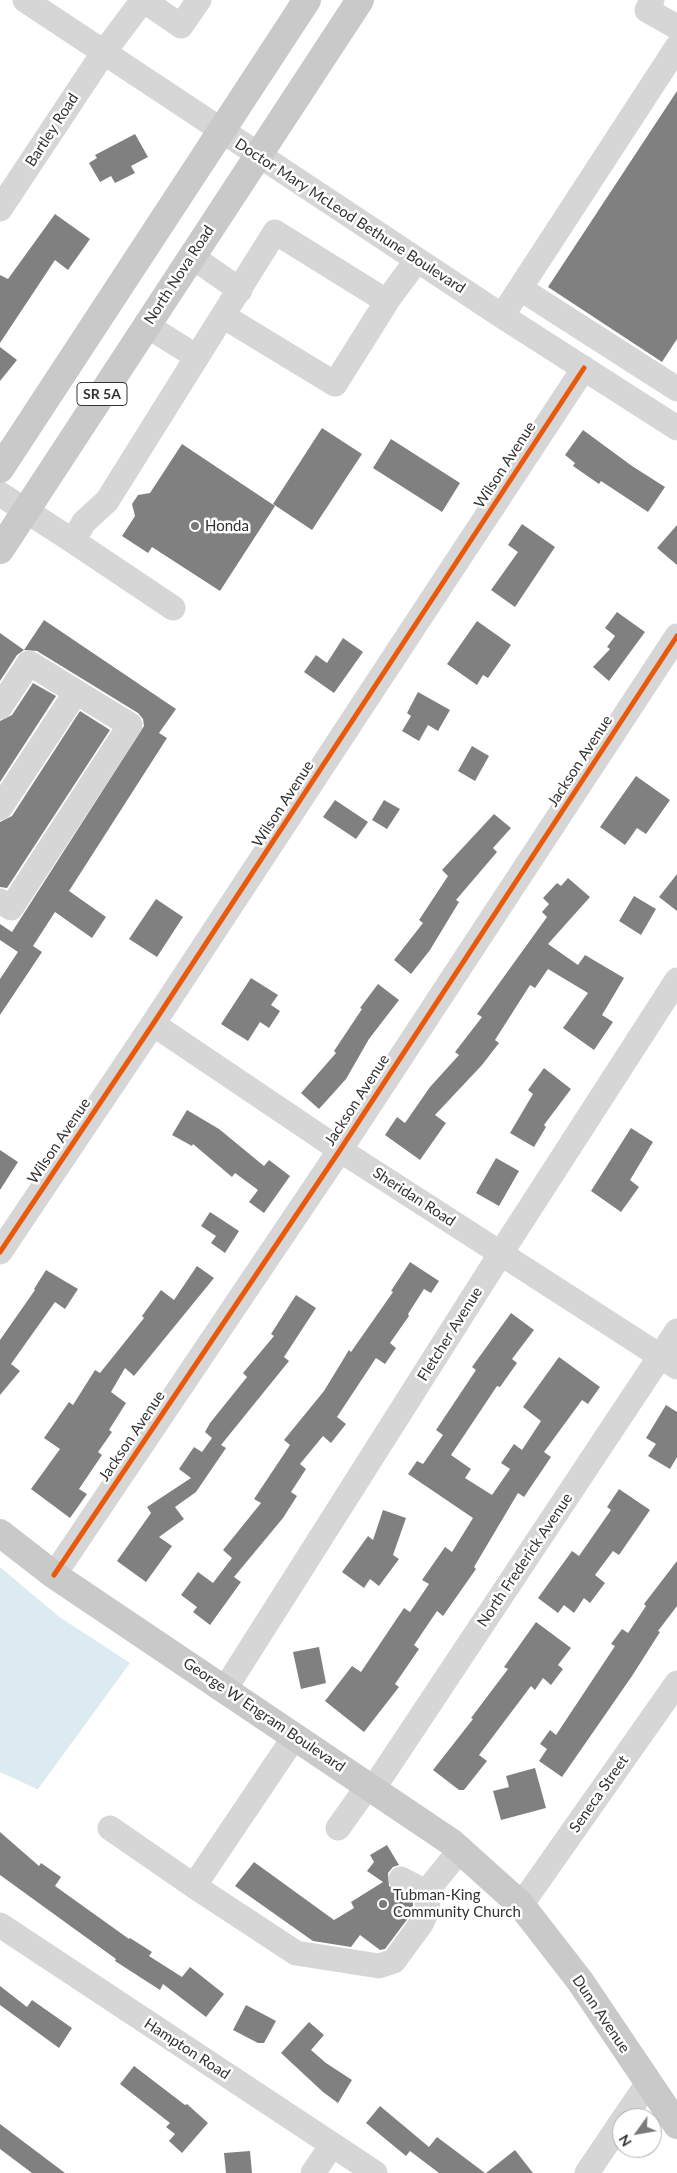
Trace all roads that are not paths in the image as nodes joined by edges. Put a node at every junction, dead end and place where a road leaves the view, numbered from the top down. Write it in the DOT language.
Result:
graph roads {
  1 [pos="25,0"];
  2 [pos="143,0"];
  3 [pos="199,0"];
  4 [pos="360,0"];
  5 [pos="652,0"];
  6 [pos="297,3"];
  7 [pos="677,27"];
  8 [pos="677,47"];
  9 [pos="104,52"];
  10 [pos="221,130"];
  11 [pos="258,154"];
  12 [pos="0,209"];
  13 [pos="191,256"];
  14 [pos="417,260"];
  15 [pos="521,289"];
  16 [pos="240,290"];
  17 [pos="389,298"];
  18 [pos="223,316"];
  19 [pos="502,316"];
  20 [pos="146,325"];
  21 [pos="197,357"];
  22 [pos="584,368"];
  23 [pos="677,388"];
  24 [pos="677,428"];
  25 [pos="0,469"];
  26 [pos="0,494"];
  27 [pos="26,510"];
  28 [pos="73,542"];
  29 [pos="0,550"];
  30 [pos="173,608"];
  31 [pos="677,636"];
  32 [pos="76,692"];
  33 [pos="0,707"];
  34 [pos="0,808"];
  35 [pos="0,901"];
  36 [pos="677,980"];
  37 [pos="153,1024"];
  38 [pos="340,1150"];
  39 [pos="0,1252"];
  40 [pos="501,1253"];
  41 [pos="677,1330"];
  42 [pos="669,1361"];
  43 [pos="0,1533"];
  44 [pos="54,1574"];
  45 [pos="677,1683"];
  46 [pos="226,1689"];
  47 [pos="295,1736"];
  48 [pos="371,1787"];
  49 [pos="110,1828"];
  50 [pos="338,1828"];
  51 [pos="460,1850"];
  52 [pos="401,1878"];
  53 [pos="194,1886"];
  54 [pos="426,1892"];
  55 [pos="521,1905"];
  56 [pos="0,1925"];
  57 [pos="648,2083"];
  58 [pos="631,2108"];
  59 [pos="677,2125"];
  60 [pos="612,2136"];
  61 [pos="332,2144"];
  62 [pos="313,2173"];
  63 [pos="375,2173"];
  64 [pos="587,2173"];
  1 -- 9 [label="street, Doctor Mary McLeod Bethune Boulevard"];
  2 -- 3 [label="street"];
  2 -- 9 [label="street, Bartley Road"];
  4 -- 11 [label="main road, North Nova Road / SR 5A"];
  5 -- 7 [label="street"];
  6 -- 10 [label="main road, SR 5A"];
  8 -- 15 [label="street"];
  9 -- 10 [label="street, Doctor Mary McLeod Bethune Boulevard"];
  9 -- 12 [label="street, Bartley Road"];
  10 -- 11 [label="street, Doctor Mary McLeod Bethune Boulevard"];
  10 -- 25 [label="main road, SR 5A"];
  11 -- 13 [label="main road, North Nova Road / SR 5A"];
  11 -- 14 [label="street, Doctor Mary McLeod Bethune Boulevard"];
  13 -- 16 [label="street"];
  13 -- 20 [label="main road, North Nova Road / SR 5A"];
  14 -- 17 [label="street"];
  14 -- 19 [label="street, Doctor Mary McLeod Bethune Boulevard"];
  15 -- 19 [label="street"];
  15 -- 23 [label="street"];
  16 -- 17 [label="street"];
  16 -- 18 [label="street"];
  17 -- 18 [label="street"];
  18 -- 21 [label="street"];
  19 -- 22 [label="street, Doctor Mary McLeod Bethune Boulevard"];
  20 -- 21 [label="street"];
  20 -- 27 [label="main road, North Nova Road / SR 5A"];
  21 -- 28 [label="street"];
  22 -- 24 [label="street, Doctor Mary McLeod Bethune Boulevard"];
  22 -- 37 [label="street, Wilson Avenue"];
  26 -- 27 [label="street"];
  27 -- 28 [label="street"];
  27 -- 29 [label="main road, North Nova Road / SR 5A"];
  28 -- 30 [label="street"];
  31 -- 38 [label="street, Jackson Avenue"];
  32 -- 33 [label="street"];
  32 -- 34 [label="street"];
  32 -- 35 [label="street"];
  36 -- 40 [label="street, Fletcher Avenue"];
  37 -- 38 [label="street, Sheridan Road"];
  37 -- 39 [label="street, Wilson Avenue"];
  38 -- 40 [label="street, Sheridan Road"];
  38 -- 44 [label="street, Jackson Avenue"];
  40 -- 42 [label="street, Sheridan Road"];
  40 -- 46 [label="street, Fletcher Avenue"];
  41 -- 42 [label="street, North Frederick Avenue"];
  42 -- 48 [label="street, North Frederick Avenue"];
  43 -- 44 [label="main road, George W Engram Boulevard"];
  44 -- 46 [label="main road, George W Engram Boulevard"];
  45 -- 55 [label="street, Seneca Street"];
  46 -- 47 [label="main road, George W Engram Boulevard"];
  47 -- 48 [label="main road, George W Engram Boulevard"];
  47 -- 53 [label="street"];
  48 -- 50 [label="street, North Frederick Avenue"];
  48 -- 51 [label="main road, George W Engram Boulevard"];
  49 -- 53 [label="street"];
  51 -- 54 [label="street"];
  51 -- 55 [label="main road, George W Engram Boulevard"];
  52 -- 54 [label="street"];
  53 -- 54 [label="street"];
  55 -- 57 [label="main road, Dunn Avenue"];
  56 -- 61 [label="street, Hampton Road"];
  57 -- 58 [label="street"];
  57 -- 59 [label="main road, Dunn Avenue"];
  60 -- 64 [label="street"];
  61 -- 62 [label="street"];
  61 -- 63 [label="street, Hampton Road"];
}
